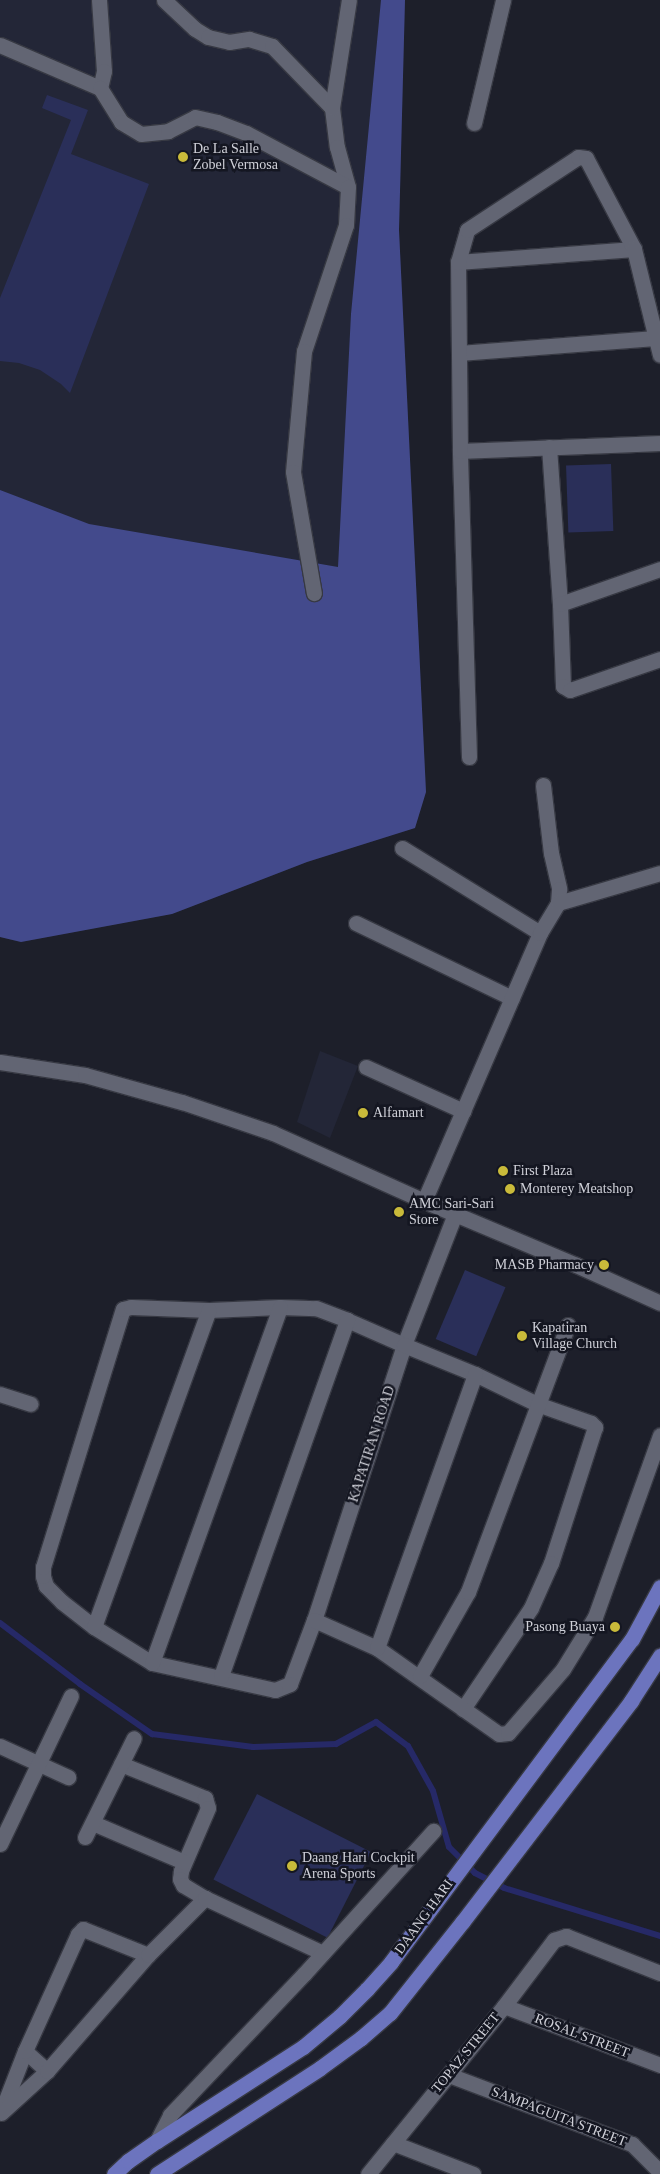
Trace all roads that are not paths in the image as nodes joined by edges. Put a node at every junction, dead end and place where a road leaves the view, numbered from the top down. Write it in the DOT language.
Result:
graph roads {
  1 [pos="99,0"];
  2 [pos="164,0"];
  3 [pos="349,0"];
  4 [pos="503,0"];
  5 [pos="0,45"];
  6 [pos="100,88"];
  7 [pos="332,108"];
  8 [pos="474,123"];
  9 [pos="348,187"];
  10 [pos="634,249"];
  11 [pos="458,262"];
  12 [pos="657,338"];
  13 [pos="460,353"];
  14 [pos="660,355"];
  15 [pos="660,443"];
  16 [pos="549,447"];
  17 [pos="460,451"];
  18 [pos="660,569"];
  19 [pos="314,593"];
  20 [pos="560,604"];
  21 [pos="660,660"];
  22 [pos="469,757"];
  23 [pos="542,785"];
  24 [pos="402,848"];
  25 [pos="660,873"];
  26 [pos="558,903"];
  27 [pos="356,923"];
  28 [pos="540,933"];
  29 [pos="512,998"];
  30 [pos="0,1062"];
  31 [pos="366,1066"];
  32 [pos="463,1111"];
  33 [pos="424,1201"];
  34 [pos="455,1214"];
  35 [pos="660,1303"];
  36 [pos="280,1307"];
  37 [pos="209,1310"];
  38 [pos="346,1320"];
  39 [pos="568,1325"];
  40 [pos="404,1345"];
  41 [pos="475,1374"];
  42 [pos="0,1394"];
  43 [pos="30,1404"];
  44 [pos="537,1404"];
  45 [pos="660,1435"];
  46 [pos="660,1587"];
  47 [pos="314,1620"];
  48 [pos="94,1627"];
  49 [pos="376,1648"];
  50 [pos="660,1656"];
  51 [pos="152,1663"];
  52 [pos="221,1676"];
  53 [pos="420,1676"];
  54 [pos="71,1696"];
  55 [pos="463,1710"];
  56 [pos="134,1738"];
  57 [pos="0,1746"];
  58 [pos="37,1764"];
  59 [pos="121,1764"];
  60 [pos="68,1777"];
  61 [pos="93,1823"];
  62 [pos="433,1831"];
  63 [pos="85,1837"];
  64 [pos="0,1844"];
  65 [pos="184,1862"];
  66 [pos="205,1898"];
  67 [pos="323,1953"];
  68 [pos="148,1955"];
  69 [pos="660,1973"];
  70 [pos="504,2006"];
  71 [pos="26,2050"];
  72 [pos="660,2065"];
  73 [pos="47,2071"];
  74 [pos="449,2075"];
  75 [pos="0,2114"];
  76 [pos="156,2141"];
  77 [pos="393,2143"];
  78 [pos="660,2172"];
  79 [pos="114,2174"];
  80 [pos="157,2174"];
  81 [pos="368,2174"];
  82 [pos="473,2174"];
  1 -- 6 [label="street"];
  2 -- 7 [label="street"];
  3 -- 7 [label="street"];
  4 -- 8 [label="street"];
  5 -- 6 [label="street"];
  6 -- 9 [label="street"];
  7 -- 9 [label="street"];
  9 -- 19 [label="street"];
  10 -- 11 [label="street"];
  10 -- 11 [label="street"];
  10 -- 12 [label="street"];
  11 -- 13 [label="street"];
  12 -- 13 [label="street"];
  12 -- 14 [label="street"];
  13 -- 17 [label="street"];
  15 -- 16 [label="street"];
  16 -- 17 [label="street"];
  16 -- 20 [label="street"];
  17 -- 22 [label="street"];
  18 -- 20 [label="street"];
  20 -- 21 [label="street"];
  23 -- 26 [label="street"];
  24 -- 28 [label="street"];
  25 -- 26 [label="street"];
  26 -- 28 [label="street"];
  27 -- 29 [label="street"];
  28 -- 29 [label="street"];
  29 -- 32 [label="street"];
  30 -- 33 [label="street"];
  31 -- 32 [label="street"];
  32 -- 33 [label="street"];
  33 -- 34 [label="street"];
  34 -- 35 [label="street"];
  34 -- 40 [label="street, KAPATIRAN ROAD"];
  36 -- 37 [label="street"];
  36 -- 38 [label="street"];
  36 -- 51 [label="street"];
  37 -- 48 [label="street"];
  37 -- 48 [label="street"];
  38 -- 40 [label="street"];
  38 -- 52 [label="street"];
  39 -- 44 [label="street"];
  40 -- 41 [label="street"];
  40 -- 47 [label="street, KAPATIRAN ROAD"];
  41 -- 44 [label="street"];
  41 -- 49 [label="street"];
  42 -- 43 [label="street"];
  44 -- 53 [label="street"];
  44 -- 55 [label="street"];
  45 -- 55 [label="street"];
  46 -- 76 [label="main road, DAANG HARI"];
  47 -- 49 [label="street"];
  47 -- 52 [label="street, KAPATIRAN ROAD"];
  48 -- 51 [label="street"];
  49 -- 53 [label="street"];
  50 -- 80 [label="main road"];
  51 -- 52 [label="street"];
  53 -- 55 [label="street"];
  54 -- 58 [label="street"];
  56 -- 59 [label="street"];
  57 -- 58 [label="street"];
  58 -- 60 [label="street"];
  58 -- 64 [label="street"];
  59 -- 61 [label="street"];
  59 -- 65 [label="street"];
  61 -- 63 [label="street"];
  61 -- 65 [label="street"];
  62 -- 67 [label="street"];
  65 -- 66 [label="street"];
  66 -- 67 [label="street"];
  66 -- 68 [label="street"];
  67 -- 76 [label="street"];
  68 -- 71 [label="street"];
  68 -- 73 [label="street"];
  69 -- 70 [label="street, TOPAZ STREET"];
  70 -- 72 [label="street, ROSAL STREET"];
  70 -- 74 [label="street, TOPAZ STREET"];
  71 -- 73 [label="street"];
  71 -- 75 [label="street"];
  73 -- 75 [label="street"];
  74 -- 77 [label="street, TOPAZ STREET"];
  74 -- 78 [label="street, SAMPAGUITA STREET"];
  76 -- 79 [label="main road, DAANG HARI"];
  77 -- 81 [label="street, TOPAZ STREET"];
  77 -- 82 [label="street"];
}
